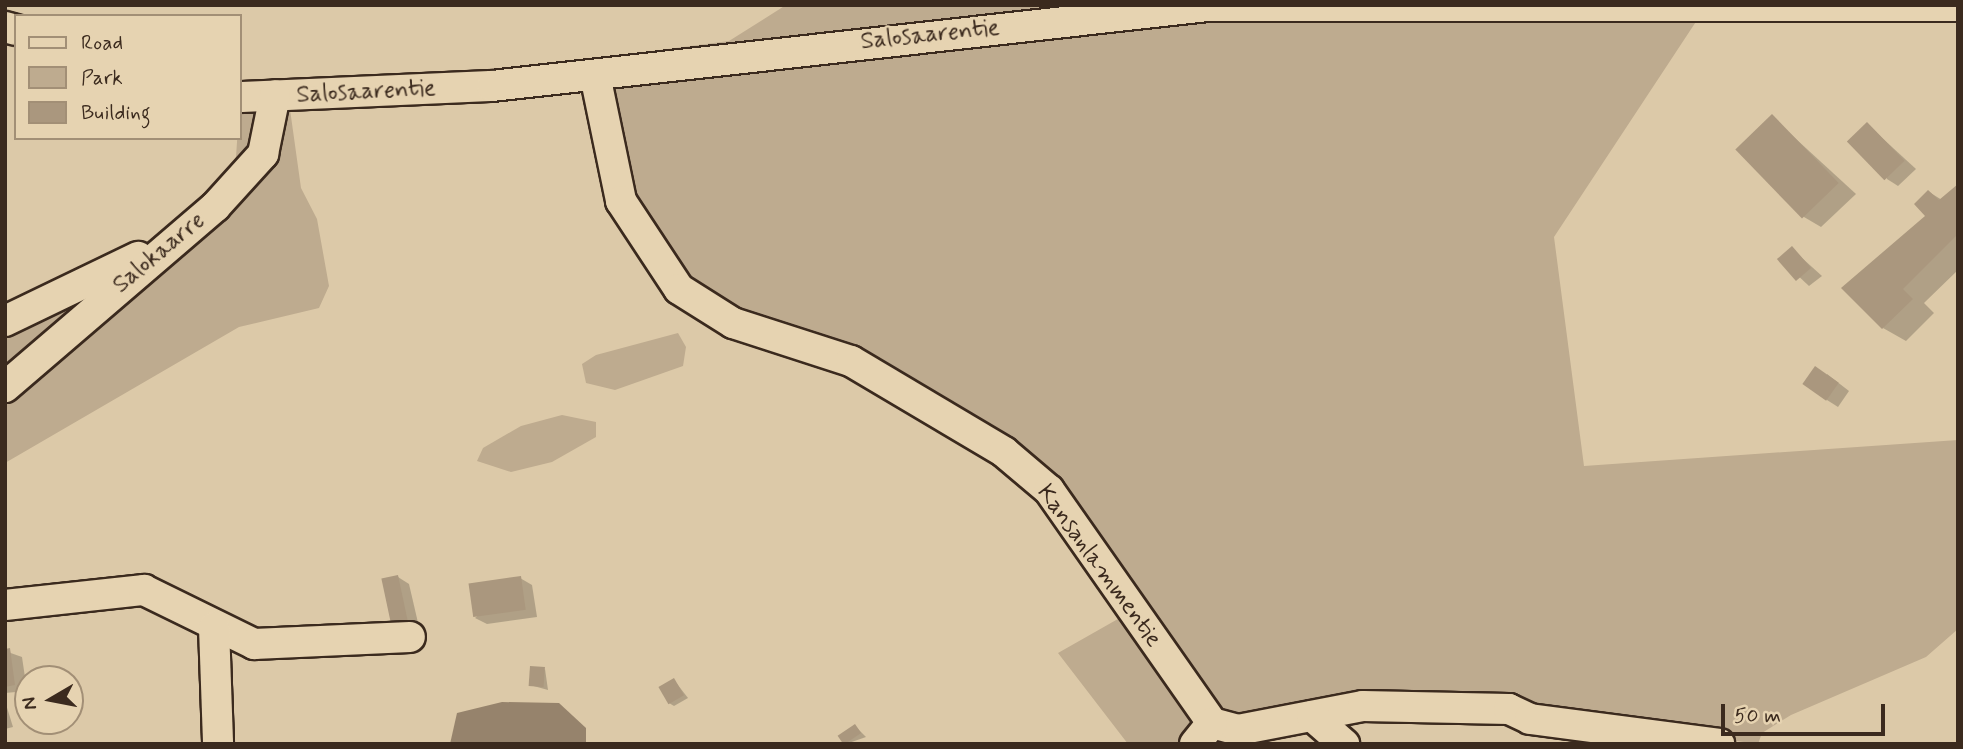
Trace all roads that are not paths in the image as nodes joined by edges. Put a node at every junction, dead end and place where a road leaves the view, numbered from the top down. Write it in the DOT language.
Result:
graph roads {
  1 [pos="1958,6"];
  2 [pos="595,75"];
  3 [pos="275,96"];
  4 [pos="242,97"];
  5 [pos="174,244"];
  6 [pos="5,321"];
  7 [pos="5,387"];
  8 [pos="5,605"];
  9 [pos="211,626"];
  10 [pos="410,637"];
  11 [pos="1312,716"];
  12 [pos="1215,735"];
  13 [pos="218,744"];
  14 [pos="1344,744"];
  15 [pos="1719,744"];
  1 -- 2 [label="street, Salosaarentie"];
  2 -- 3 [label="street, Salosaarentie"];
  2 -- 12 [label="street, Kansanlammentie"];
  3 -- 4 [label="street, Salosaarentie"];
  3 -- 5 [label="street, Salokaarre"];
  5 -- 6 [label="street"];
  5 -- 7 [label="street, Salokaarre"];
  8 -- 9 [label="street"];
  9 -- 10 [label="street"];
  9 -- 13 [label="street"];
  11 -- 12 [label="street, Kansanlammentie"];
  11 -- 14 [label="street"];
  11 -- 15 [label="street, Kansanlammentie"];
}
